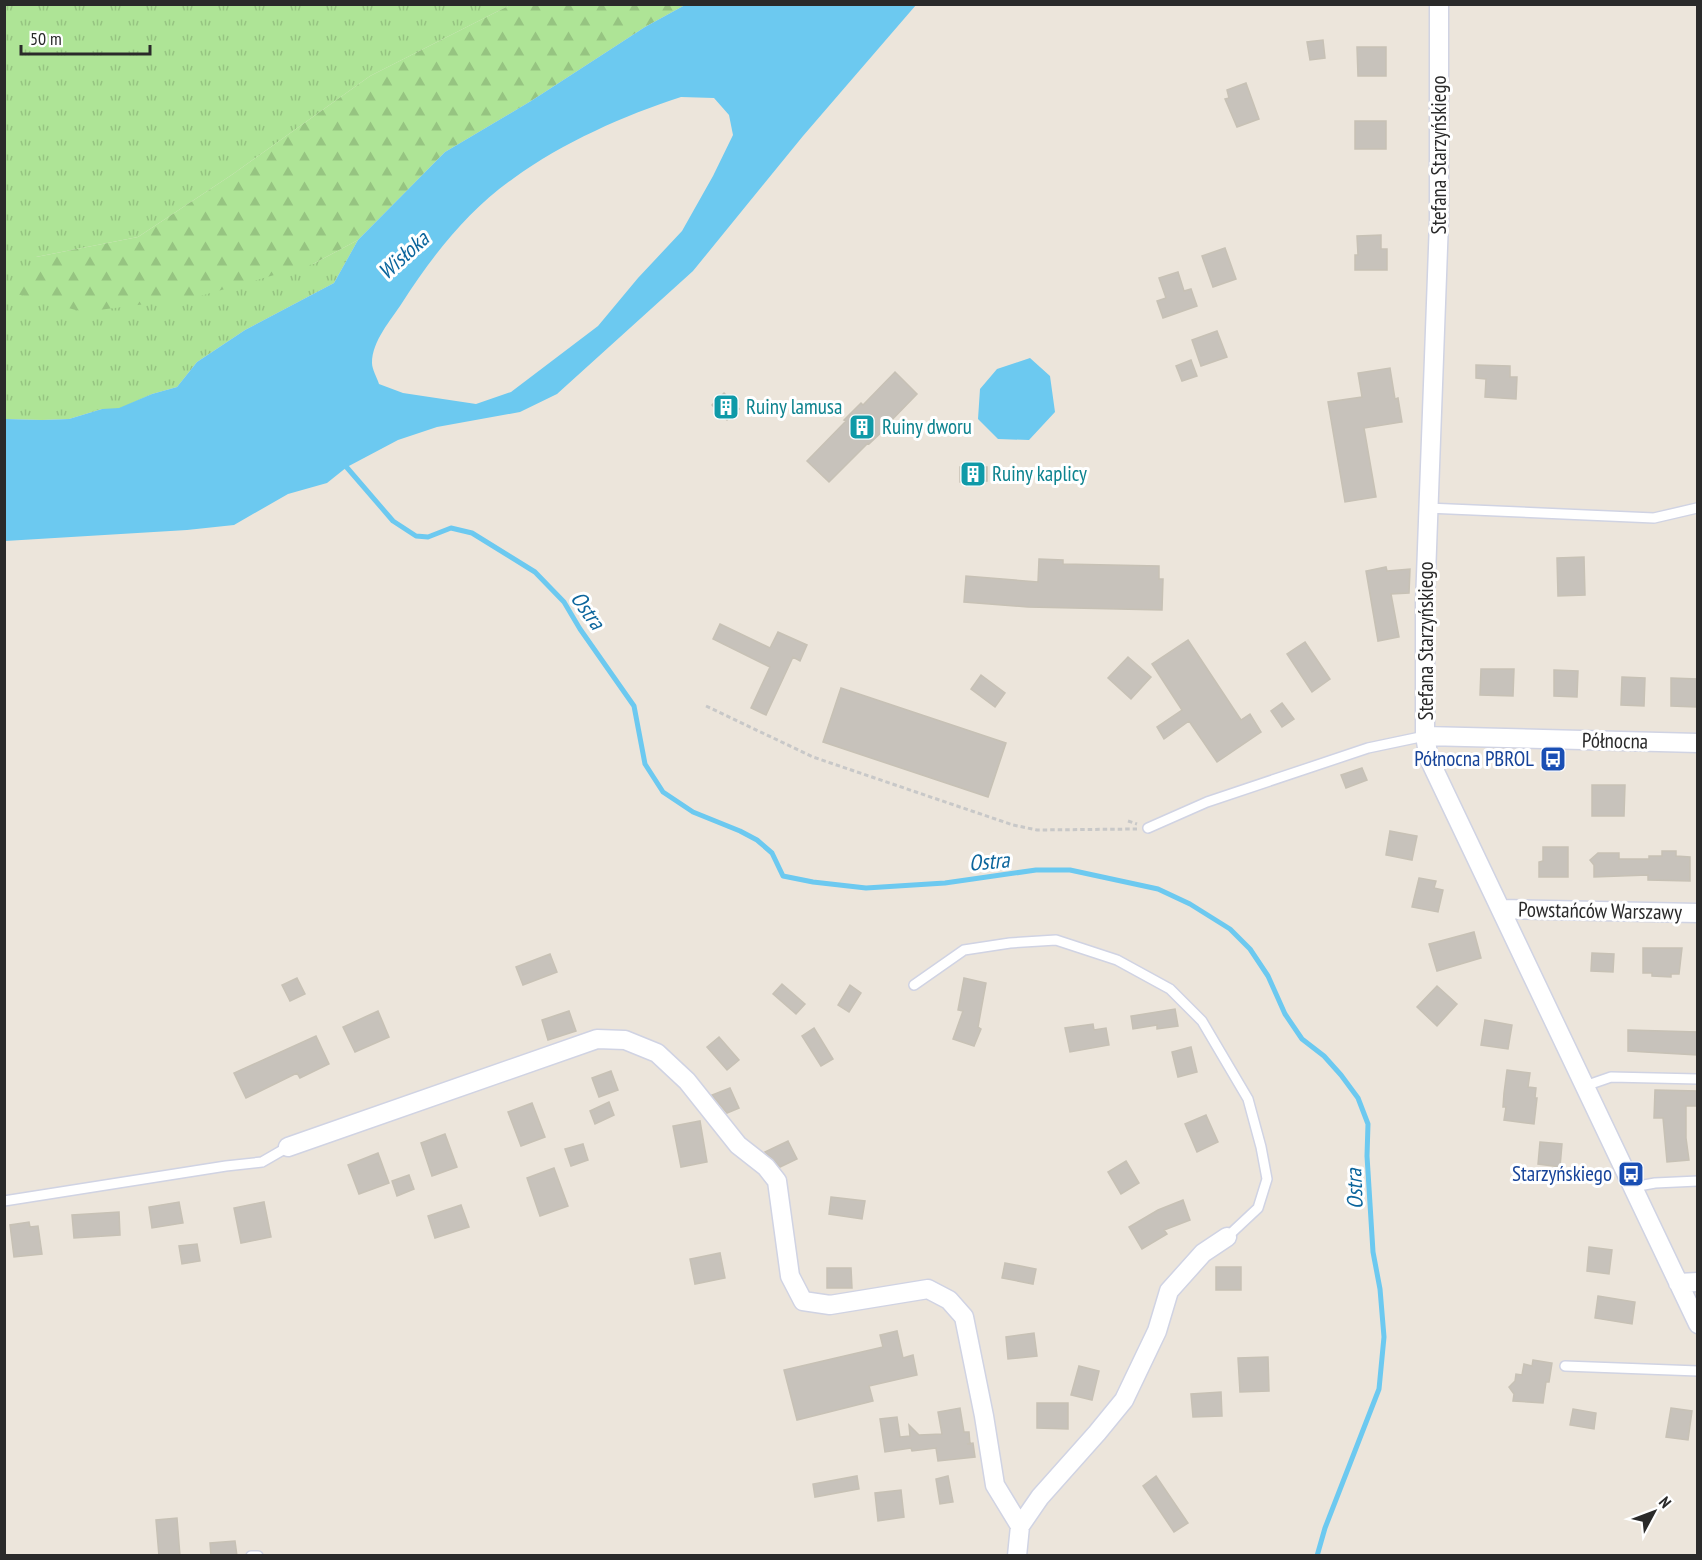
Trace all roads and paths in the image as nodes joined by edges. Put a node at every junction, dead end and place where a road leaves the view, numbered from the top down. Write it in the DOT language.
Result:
graph roads {
  1 [pos="1439,4"];
  2 [pos="1427,508"];
  3 [pos="1697,508"];
  4 [pos="706,706"];
  5 [pos="1425,736"];
  6 [pos="1698,743"];
  7 [pos="1148,828"];
  8 [pos="1502,909"];
  9 [pos="1698,913"];
  10 [pos="914,985"];
  11 [pos="1698,1079"];
  12 [pos="1585,1086"];
  13 [pos="288,1147"];
  14 [pos="1698,1181"];
  15 [pos="1633,1188"];
  16 [pos="4,1201"];
  17 [pos="1227,1237"];
  18 [pos="1678,1282"];
  19 [pos="1698,1282"];
  20 [pos="1698,1324"];
  21 [pos="1565,1366"];
  22 [pos="1698,1371"];
  23 [pos="1020,1527"];
  24 [pos="251,1556"];
  25 [pos="258,1556"];
  26 [pos="1017,1556"];
  1 -- 2 [label="street, Stefana Starzyńskiego"];
  2 -- 3 [label="lane"];
  2 -- 5 [label="street, Stefana Starzyńskiego"];
  4 -- 7 [label="path"];
  5 -- 6 [label="street, Północna"];
  5 -- 7 [label="lane"];
  5 -- 8 [label="street, Stefana Starzyńskiego"];
  8 -- 9 [label="street, Powstańców Warszawy"];
  8 -- 12 [label="street, Stefana Starzyńskiego"];
  10 -- 17 [label="lane"];
  11 -- 12 [label="lane"];
  12 -- 15 [label="street, Stefana Starzyńskiego"];
  13 -- 16 [label="lane"];
  13 -- 23 [label="street"];
  14 -- 15 [label="lane"];
  15 -- 18 [label="street, Stefana Starzyńskiego"];
  17 -- 23 [label="street"];
  18 -- 19 [label="street"];
  18 -- 20 [label="street, Stefana Starzyńskiego"];
  21 -- 22 [label="lane"];
  23 -- 26 [label="street"];
  24 -- 25 [label="lane"];
}
